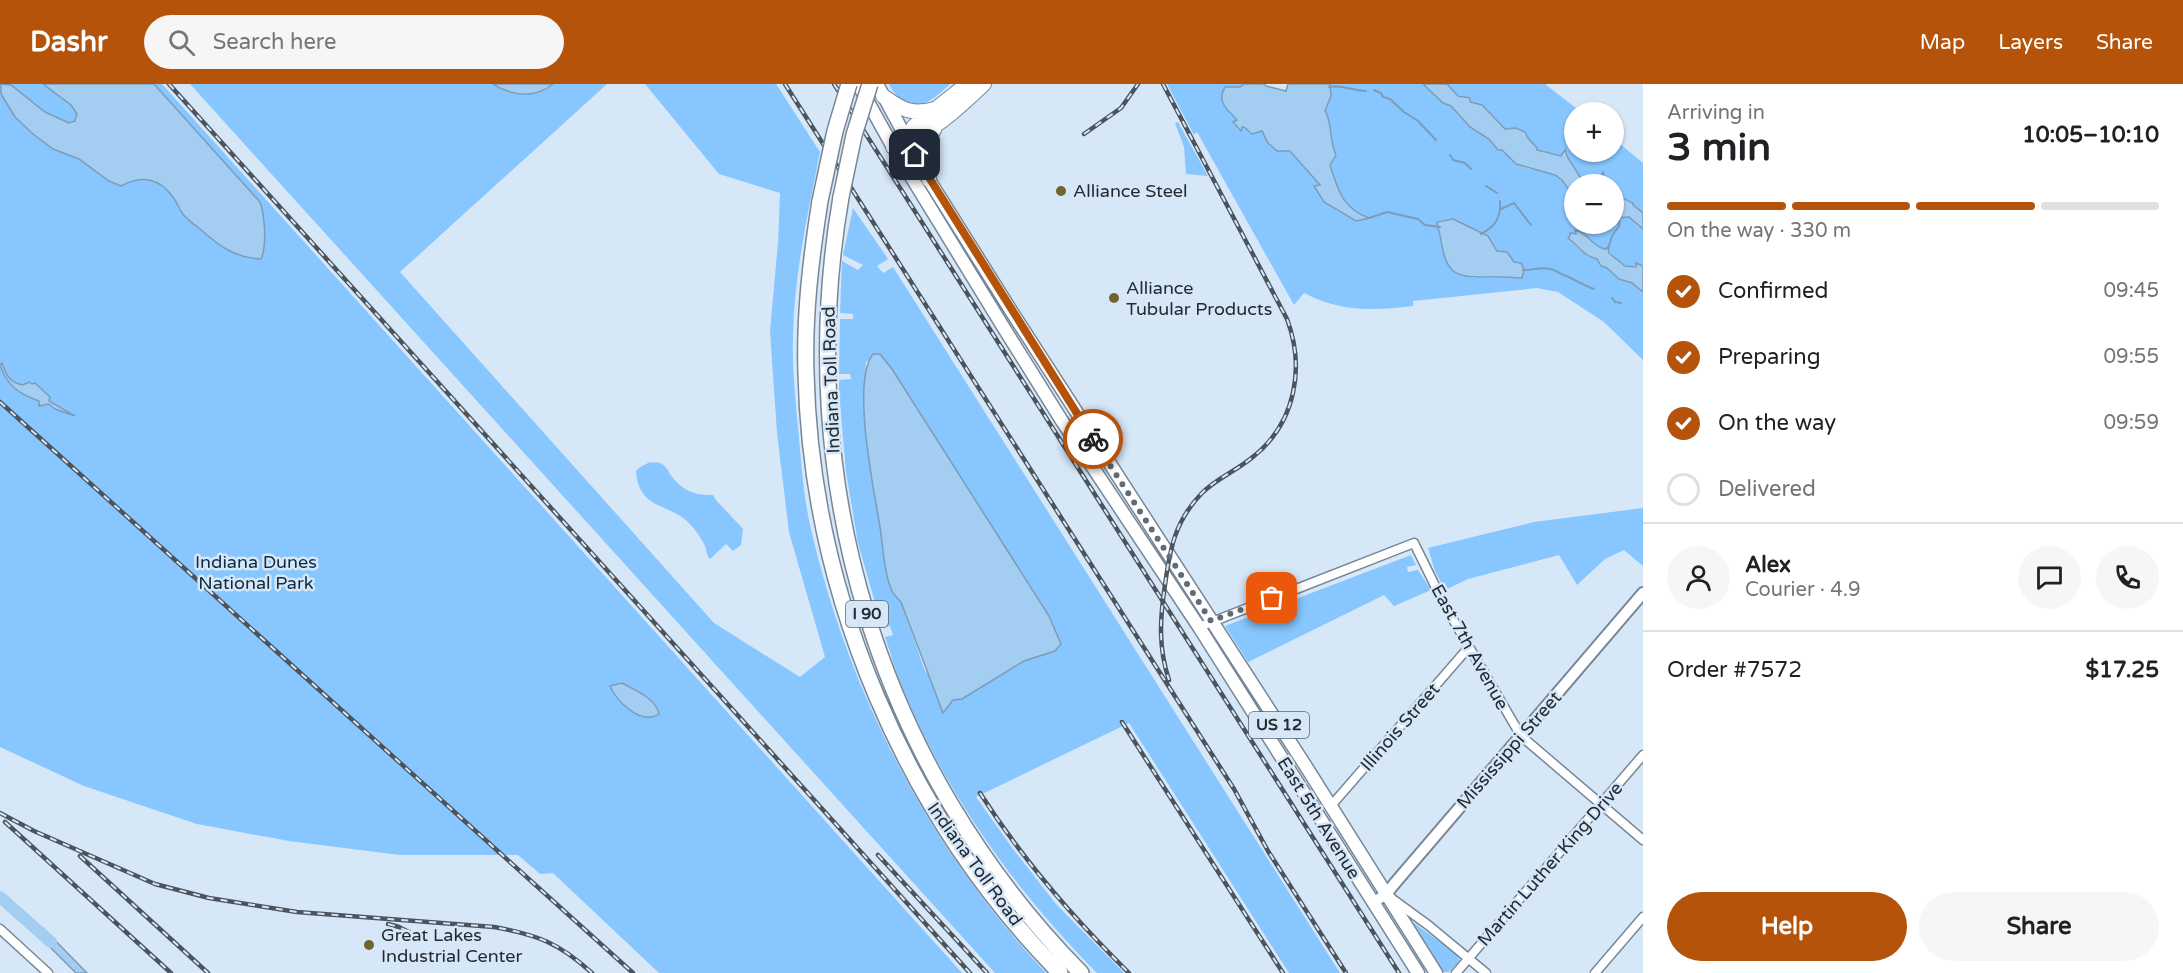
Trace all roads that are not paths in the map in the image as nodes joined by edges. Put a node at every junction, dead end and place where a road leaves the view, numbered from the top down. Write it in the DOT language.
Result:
graph roads {
  1 [pos="849,84"];
  2 [pos="858,84"];
  3 [pos="870,84"];
  4 [pos="967,84"];
  5 [pos="984,84"];
  6 [pos="880,90"];
  7 [pos="937,108"];
  8 [pos="937,123"];
  9 [pos="906,139"];
  10 [pos="893,147"];
  11 [pos="929,180"];
  12 [pos="1643,593"];
  13 [pos="1211,621"];
  14 [pos="1200,627"];
  15 [pos="1469,647"];
  16 [pos="1521,736"];
  17 [pos="1643,755"];
  18 [pos="1601,805"];
  19 [pos="1330,807"];
  20 [pos="1643,840"];
  21 [pos="1386,894"];
  22 [pos="1373,903"];
  23 [pos="1643,917"];
  24 [pos="0,929"];
  25 [pos="1469,959"];
  26 [pos="48,973"];
  27 [pos="1060,973"];
  28 [pos="1081,973"];
  29 [pos="1418,973"];
  30 [pos="1436,973"];
  31 [pos="1456,973"];
  32 [pos="1486,973"];
  33 [pos="1595,973"];
  1 -- 27 [label="highway, Indiana Toll Road / I 90, bridge"];
  2 -- 10 [label="main road, East 5th Avenue / US 12"];
  3 -- 28 [label="highway, Indiana Toll Road / I 90, bridge"];
  4 -- 7 [label="highway"];
  5 -- 8 [label="highway"];
  6 -- 7 [label="highway"];
  6 -- 9 [label="main road, East 5th Avenue / US 12"];
  7 -- 9 [label="highway"];
  8 -- 9 [label="highway"];
  8 -- 11 [label="highway"];
  9 -- 10 [label="highway"];
  9 -- 11 [label="main road, East 5th Avenue / US 12"];
  10 -- 14 [label="main road, East 5th Avenue / US 12"];
  11 -- 13 [label="main road, East 5th Avenue / US 12"];
  12 -- 16 [label="street, Mississippi Street"];
  13 -- 14 [label="street"];
  13 -- 15 [label="street, East 7th Avenue"];
  13 -- 19 [label="main road, East 5th Avenue / US 12"];
  14 -- 22 [label="main road, East 5th Avenue / US 12"];
  15 -- 16 [label="street, East 7th Avenue"];
  15 -- 19 [label="street, Illinois Street"];
  16 -- 18 [label="street, East 7th Avenue"];
  16 -- 21 [label="street, Mississippi Street"];
  17 -- 18 [label="street, Martin Luther King Drive"];
  18 -- 20 [label="street, East 7th Avenue"];
  18 -- 25 [label="street, Martin Luther King Drive"];
  19 -- 21 [label="main road, East 5th Avenue / US 12"];
  21 -- 22 [label="street, Mississippi Street"];
  21 -- 25 [label="street"];
  21 -- 30 [label="main road, East 5th Avenue / US 12"];
  22 -- 29 [label="main road, East 5th Avenue / US 12"];
  23 -- 33 [label="street"];
  24 -- 26 [label="street"];
  25 -- 31 [label="street, Martin Luther King Drive"];
  25 -- 32 [label="street"];
}
